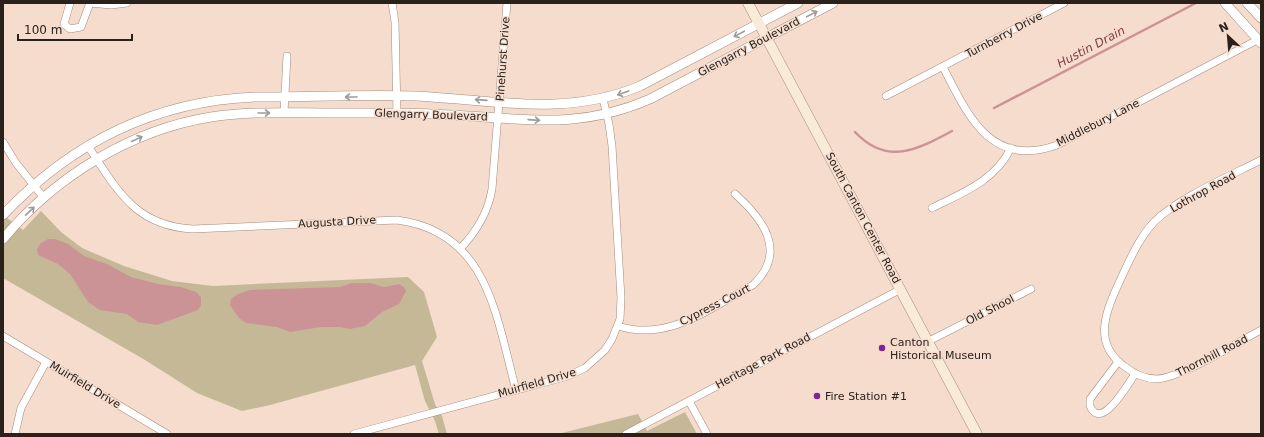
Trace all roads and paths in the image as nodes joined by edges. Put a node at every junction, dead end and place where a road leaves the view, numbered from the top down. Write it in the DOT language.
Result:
graph roads {
  1 [pos="70,3"];
  2 [pos="90,3"];
  3 [pos="127,3"];
  4 [pos="392,3"];
  5 [pos="507,3"];
  6 [pos="748,3"];
  7 [pos="798,3"];
  8 [pos="833,3"];
  9 [pos="1064,3"];
  10 [pos="1225,3"];
  11 [pos="1247,3"];
  12 [pos="1261,18"];
  13 [pos="759,24"];
  14 [pos="766,38"];
  15 [pos="1260,40"];
  16 [pos="287,56"];
  17 [pos="943,67"];
  18 [pos="657,77"];
  19 [pos="665,91"];
  20 [pos="396,96"];
  21 [pos="886,96"];
  22 [pos="284,97"];
  23 [pos="603,99"];
  24 [pos="500,101"];
  25 [pos="189,104"];
  26 [pos="284,113"];
  27 [pos="397,113"];
  28 [pos="607,114"];
  29 [pos="498,118"];
  30 [pos="192,120"];
  31 [pos="3,142"];
  32 [pos="88,146"];
  33 [pos="1011,148"];
  34 [pos="97,160"];
  35 [pos="1261,160"];
  36 [pos="34,185"];
  37 [pos="734,194"];
  38 [pos="44,198"];
  39 [pos="932,208"];
  40 [pos="3,214"];
  41 [pos="3,239"];
  42 [pos="460,249"];
  43 [pos="901,289"];
  44 [pos="1031,290"];
  45 [pos="618,326"];
  46 [pos="1261,330"];
  47 [pos="3,336"];
  48 [pos="929,342"];
  49 [pos="46,362"];
  50 [pos="1118,362"];
  51 [pos="1135,374"];
  52 [pos="516,390"];
  53 [pos="688,401"];
  54 [pos="15,434"];
  55 [pos="167,434"];
  56 [pos="354,434"];
  57 [pos="626,434"];
  58 [pos="706,434"];
  59 [pos="977,434"];
  1 -- 2 [label="street"];
  2 -- 3 [label="street"];
  4 -- 20 [label="street"];
  5 -- 24 [label="street, Pinehurst Drive"];
  6 -- 13 [label="main road, South Canton Center Road"];
  7 -- 13 [label="street, Glengarry Boulevard"];
  14 -- 8 [label="street, Glengarry Boulevard, one-way"];
  9 -- 17 [label="street, Turnberry Drive"];
  10 -- 15 [label="street"];
  11 -- 12 [label="street"];
  13 -- 14 [label="main road, South Canton Center Road"];
  13 -- 18 [label="street, Glengarry Boulevard, one-way"];
  14 -- 19 [label="street, Glengarry Boulevard"];
  14 -- 43 [label="main road, South Canton Center Road"];
  15 -- 33 [label="street, Middlebury Lane"];
  16 -- 22 [label="street"];
  17 -- 21 [label="street, Turnberry Drive"];
  17 -- 33 [label="street, Middlebury Lane"];
  18 -- 19 [label="street"];
  18 -- 23 [label="street, Glengarry Boulevard, one-way"];
  19 -- 28 [label="street, Glengarry Boulevard"];
  20 -- 22 [label="street, Glengarry Boulevard, one-way"];
  24 -- 20 [label="street, Glengarry Boulevard, one-way"];
  20 -- 27 [label="street"];
  22 -- 25 [label="street, Glengarry Boulevard"];
  22 -- 26 [label="street"];
  23 -- 24 [label="street, Glengarry Boulevard"];
  23 -- 28 [label="street, Muirfield Drive"];
  24 -- 29 [label="street, Pinehurst Drive"];
  25 -- 30 [label="street"];
  25 -- 32 [label="street, Glengarry Boulevard"];
  26 -- 27 [label="street, Glengarry Boulevard"];
  30 -- 26 [label="street, Glengarry Boulevard, one-way"];
  27 -- 29 [label="street, Glengarry Boulevard"];
  29 -- 28 [label="street, Glengarry Boulevard, one-way"];
  28 -- 45 [label="street, Muirfield Drive"];
  29 -- 42 [label="street, Pinehurst Drive"];
  34 -- 30 [label="street, Glengarry Boulevard, one-way"];
  31 -- 36 [label="street"];
  32 -- 34 [label="street, Augusta Drive"];
  32 -- 36 [label="street, Glengarry Boulevard"];
  33 -- 39 [label="street"];
  34 -- 38 [label="street, Glengarry Boulevard"];
  34 -- 42 [label="street, Augusta Drive"];
  35 -- 50 [label="street, Lothrop Road"];
  36 -- 38 [label="street"];
  36 -- 40 [label="street, Glengarry Boulevard"];
  37 -- 45 [label="street, Cypress Court"];
  41 -- 38 [label="street, Glengarry Boulevard, one-way"];
  42 -- 52 [label="street, Augusta Drive"];
  43 -- 48 [label="main road, South Canton Center Road"];
  43 -- 53 [label="street, Heritage Park Road"];
  44 -- 48 [label="street, Old Shool"];
  45 -- 52 [label="street, Muirfield Drive"];
  46 -- 51 [label="street, Thornhill Road"];
  47 -- 49 [label="street, Muirfield Drive"];
  48 -- 59 [label="main road, South Canton Center Road"];
  49 -- 54 [label="street"];
  49 -- 55 [label="street, Muirfield Drive"];
  50 -- 51 [label="street, Thornhill Road"];
  50 -- 51 [label="street"];
  52 -- 56 [label="street, Muirfield Drive"];
  53 -- 57 [label="street, Heritage Park Road"];
  53 -- 58 [label="street"];
}
